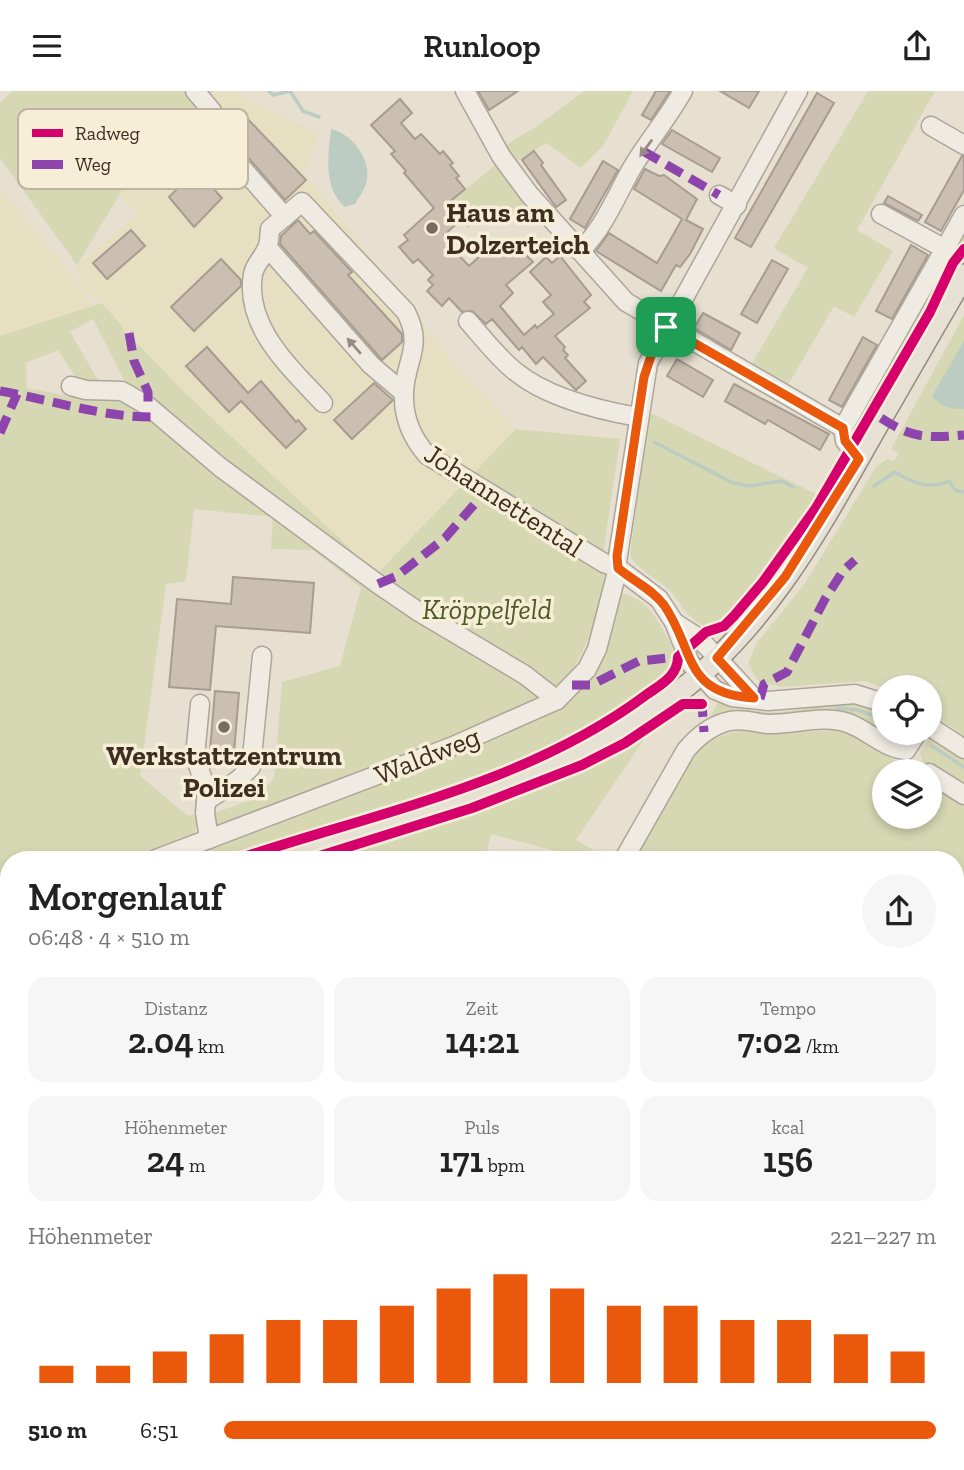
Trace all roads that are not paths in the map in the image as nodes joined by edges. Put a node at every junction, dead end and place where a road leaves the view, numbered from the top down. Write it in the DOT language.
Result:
graph roads {
  1 [pos="195,91"];
  2 [pos="465,91"];
  3 [pos="683,91"];
  4 [pos="798,91"];
  5 [pos="210,109"];
  6 [pos="931,126"];
  7 [pos="964,145"];
  8 [pos="248,175"];
  9 [pos="719,195"];
  10 [pos="737,205"];
  11 [pos="881,214"];
  12 [pos="964,215"];
  13 [pos="285,217"];
  14 [pos="268,248"];
  15 [pos="944,249"];
  16 [pos="580,251"];
  17 [pos="964,275"];
  18 [pos="468,321"];
  19 [pos="666,327"];
  20 [pos="71,386"];
  21 [pos="404,393"];
  22 [pos="323,404"];
  23 [pos="638,417"];
  24 [pos="843,428"];
  25 [pos="859,459"];
  26 [pos="618,568"];
  27 [pos="674,622"];
  28 [pos="262,656"];
  29 [pos="717,658"];
  30 [pos="699,675"];
  31 [pos="754,698"];
  32 [pos="872,699"];
  33 [pos="558,700"];
  34 [pos="200,704"];
  35 [pos="942,735"];
  36 [pos="909,745"];
  37 [pos="964,749"];
  38 [pos="906,750"];
  39 [pos="911,759"];
  40 [pos="942,781"];
  41 [pos="964,795"];
  42 [pos="206,801"];
  43 [pos="209,839"];
  44 [pos="177,851"];
  45 [pos="301,851"];
  46 [pos="629,851"];
  1 -- 5 [label="street"];
  2 -- 16 [label="street"];
  3 -- 16 [label="street, one-way"];
  4 -- 10 [label="street, Waldweg"];
  6 -- 7 [label="street"];
  8 -- 13 [label="street"];
  9 -- 10 [label="street"];
  10 -- 19 [label="street, Waldweg"];
  11 -- 15 [label="street"];
  12 -- 15 [label="street"];
  13 -- 14 [label="street"];
  13 -- 21 [label="street, Johannettental"];
  21 -- 14 [label="street, one-way"];
  14 -- 22 [label="street"];
  15 -- 24 [label="street"];
  16 -- 19 [label="street"];
  17 -- 25 [label="main road"];
  18 -- 23 [label="street"];
  19 -- 23 [label="street, Waldweg"];
  19 -- 24 [label="street"];
  20 -- 33 [label="street"];
  21 -- 26 [label="street, Johannettental"];
  23 -- 26 [label="street, Waldweg"];
  24 -- 25 [label="street"];
  25 -- 29 [label="main road"];
  26 -- 27 [label="street, Johannettental"];
  26 -- 33 [label="street, Waldweg"];
  27 -- 29 [label="street"];
  27 -- 30 [label="street"];
  28 -- 42 [label="street"];
  29 -- 30 [label="main road"];
  29 -- 31 [label="street"];
  30 -- 31 [label="street"];
  30 -- 45 [label="main road"];
  31 -- 32 [label="street"];
  33 -- 43 [label="street, Waldweg"];
  34 -- 42 [label="street"];
  35 -- 37 [label="street"];
  36 -- 38 [label="street"];
  38 -- 39 [label="street"];
  38 -- 46 [label="street"];
  40 -- 41 [label="street"];
  42 -- 43 [label="street"];
  43 -- 44 [label="street, Waldweg"];
}
